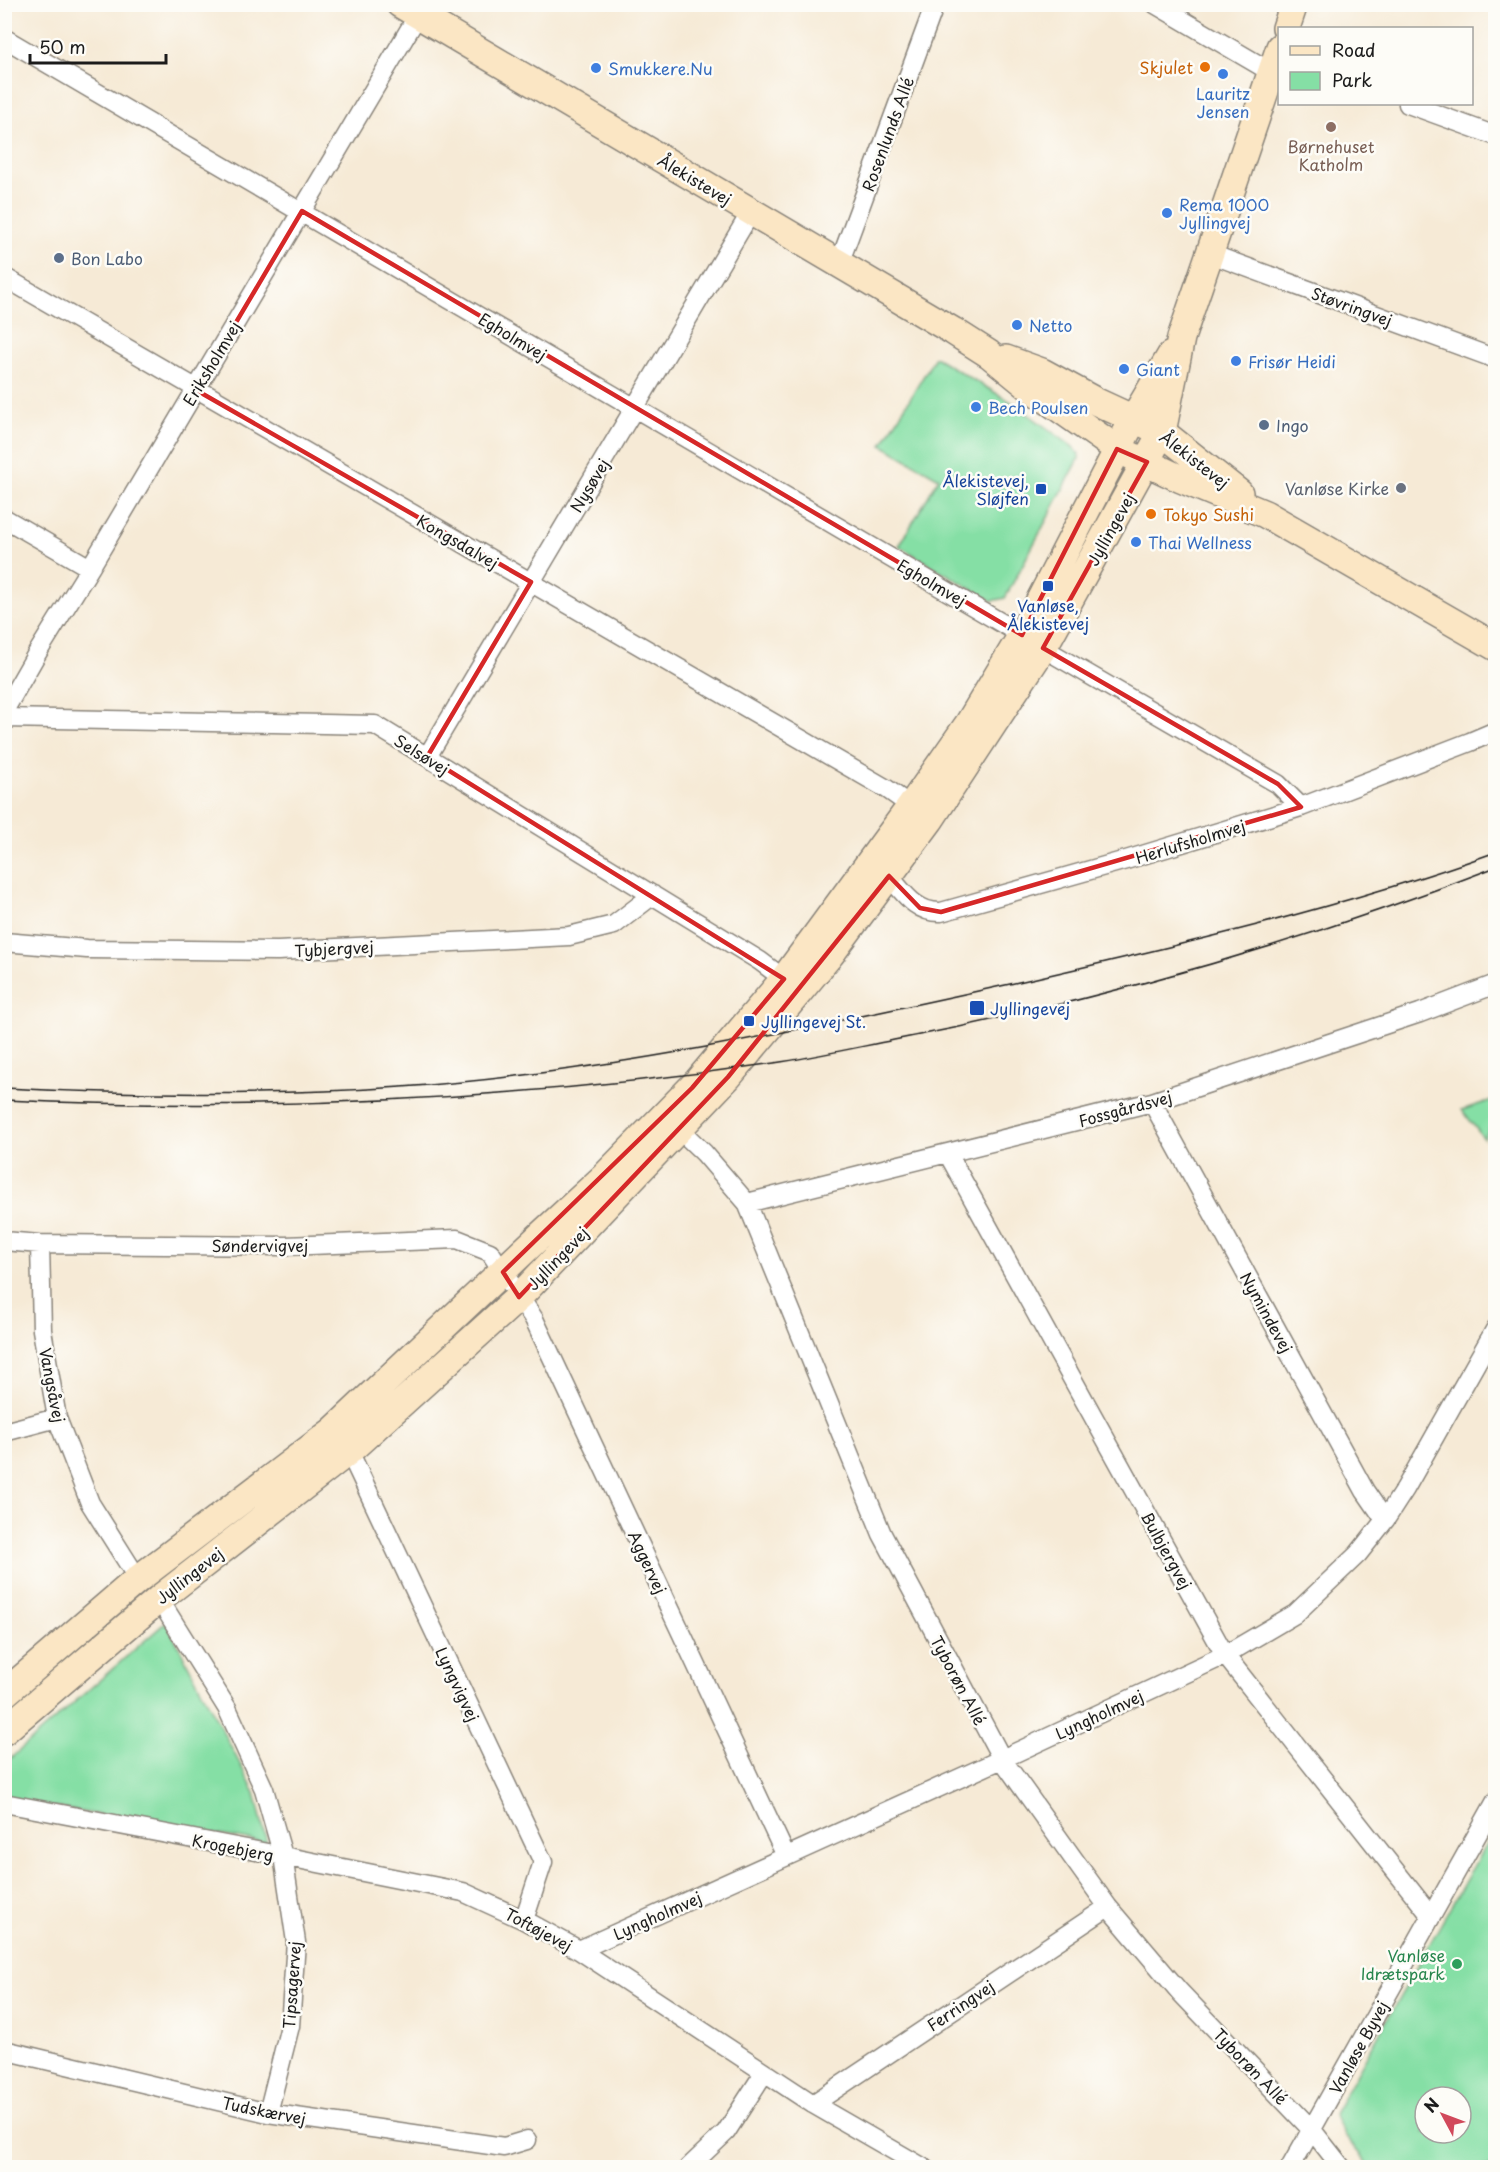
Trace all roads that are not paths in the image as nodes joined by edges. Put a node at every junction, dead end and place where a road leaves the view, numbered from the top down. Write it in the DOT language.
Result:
graph roads {
  1 [pos="935,4"];
  2 [pos="1155,4"];
  3 [pos="1294,4"];
  4 [pos="409,10"];
  5 [pos="1286,27"];
  6 [pos="4,38"];
  7 [pos="1277,58"];
  8 [pos="1411,105"];
  9 [pos="1496,136"];
  10 [pos="302,211"];
  11 [pos="751,212"];
  12 [pos="1208,253"];
  13 [pos="839,264"];
  14 [pos="4,277"];
  15 [pos="1181,338"];
  16 [pos="989,354"];
  17 [pos="1496,359"];
  18 [pos="196,390"];
  19 [pos="635,408"];
  20 [pos="1134,418"];
  21 [pos="1162,432"];
  22 [pos="1117,448"];
  23 [pos="1147,462"];
  24 [pos="1265,514"];
  25 [pos="4,518"];
  26 [pos="90,568"];
  27 [pos="531,582"];
  28 [pos="1032,642"];
  29 [pos="1496,647"];
  30 [pos="4,711"];
  31 [pos="4,718"];
  32 [pos="1496,731"];
  33 [pos="427,758"];
  34 [pos="911,806"];
  35 [pos="1301,807"];
  36 [pos="889,876"];
  37 [pos="653,895"];
  38 [pos="4,942"];
  39 [pos="784,979"];
  40 [pos="1496,984"];
  41 [pos="1152,1102"];
  42 [pos="679,1129"];
  43 [pos="948,1154"];
  44 [pos="747,1203"];
  45 [pos="4,1241"];
  46 [pos="40,1244"];
  47 [pos="503,1272"];
  48 [pos="519,1297"];
  49 [pos="1495,1329"];
  50 [pos="57,1418"];
  51 [pos="4,1432"];
  52 [pos="349,1451"];
  53 [pos="1384,1520"];
  54 [pos="138,1579"];
  55 [pos="159,1599"];
  56 [pos="1225,1655"];
  57 [pos="4,1694"];
  58 [pos="4,1731"];
  59 [pos="1002,1759"];
  60 [pos="1496,1801"];
  61 [pos="4,1803"];
  62 [pos="284,1856"];
  63 [pos="786,1856"];
  64 [pos="1108,1907"];
  65 [pos="1431,1916"];
  66 [pos="524,1920"];
  67 [pos="572,1947"];
  68 [pos="4,2050"];
  69 [pos="764,2073"];
  70 [pos="813,2104"];
  71 [pos="268,2113"];
  72 [pos="1312,2130"];
  73 [pos="527,2140"];
  74 [pos="688,2168"];
  75 [pos="924,2168"];
  76 [pos="1290,2168"];
  77 [pos="1342,2168"];
  1 -- 13 [label="street, Rosenlunds Allé"];
  2 -- 7 [label="street"];
  3 -- 5 [label="street"];
  4 -- 10 [label="street, Eriksholmvej"];
  4 -- 11 [label="street, Ålekistevej"];
  6 -- 10 [label="street, Egholmvej"];
  7 -- 12 [label="street, Jyllingevej"];
  8 -- 9 [label="street"];
  10 -- 18 [label="street, Eriksholmvej"];
  10 -- 19 [label="street, Egholmvej"];
  11 -- 13 [label="street, Ålekistevej"];
  11 -- 19 [label="street, Nysøvej"];
  12 -- 15 [label="street, Jyllingevej"];
  12 -- 17 [label="street, Støvringvej"];
  13 -- 16 [label="street, Ålekistevej"];
  14 -- 18 [label="street, Kongsdalvej"];
  15 -- 20 [label="street, Jyllingevej"];
  15 -- 21 [label="street, Jyllingevej"];
  16 -- 20 [label="street, Ålekistevej"];
  16 -- 22 [label="street, Ålekistevej"];
  18 -- 26 [label="street, Eriksholmvej"];
  18 -- 27 [label="street, Kongsdalvej"];
  19 -- 27 [label="street, Nysøvej"];
  19 -- 28 [label="street, Egholmvej"];
  20 -- 21 [label="street, Ålekistevej"];
  20 -- 22 [label="street, Jyllingevej"];
  21 -- 23 [label="street, Jyllingevej"];
  21 -- 24 [label="street, Ålekistevej"];
  22 -- 23 [label="street, Ålekistevej"];
  22 -- 28 [label="street, Jyllingevej"];
  23 -- 24 [label="street, Ålekistevej"];
  23 -- 28 [label="street, Jyllingevej"];
  24 -- 29 [label="street, Ålekistevej"];
  25 -- 26 [label="street"];
  26 -- 30 [label="street, Eriksholmvej"];
  27 -- 33 [label="street, Nysøvej"];
  27 -- 34 [label="street, Kongsdalvej"];
  28 -- 34 [label="street, Jyllingevej"];
  28 -- 35 [label="street, Egholmvej"];
  28 -- 36 [label="street, Jyllingevej"];
  31 -- 33 [label="street, Selsøvej"];
  32 -- 35 [label="street, Herlufsholmvej"];
  33 -- 37 [label="street, Selsøvej"];
  34 -- 39 [label="street, Jyllingevej"];
  35 -- 36 [label="street, Herlufsholmvej"];
  36 -- 42 [label="street, Jyllingevej"];
  37 -- 38 [label="street, Tybjergvej"];
  37 -- 39 [label="street, Selsøvej"];
  39 -- 47 [label="street, Jyllingevej"];
  40 -- 41 [label="street, Fossgårdsvej"];
  41 -- 43 [label="street, Fossgårdsvej"];
  41 -- 53 [label="street, Nymindevej"];
  42 -- 44 [label="street, Tyborøn Allé"];
  42 -- 48 [label="street, Jyllingevej"];
  43 -- 44 [label="street, Fossgårdsvej"];
  43 -- 56 [label="street, Bulbjergvej"];
  44 -- 59 [label="street, Tyborøn Allé"];
  45 -- 46 [label="street, Søndervigvej"];
  46 -- 47 [label="street, Søndervigvej"];
  46 -- 50 [label="street, Vangsåvej"];
  47 -- 48 [label="street, Aggervej"];
  47 -- 54 [label="street, Jyllingevej"];
  48 -- 52 [label="street, Jyllingevej"];
  48 -- 63 [label="street, Aggervej"];
  49 -- 53 [label="street, Lyngholmvej"];
  50 -- 51 [label="street"];
  50 -- 54 [label="street, Vangsåvej"];
  52 -- 55 [label="street, Jyllingevej"];
  52 -- 66 [label="street, Lyngvigvej"];
  53 -- 56 [label="street, Lyngholmvej"];
  54 -- 57 [label="street, Jyllingevej"];
  55 -- 58 [label="street, Jyllingevej"];
  55 -- 62 [label="street, Krogebjerg"];
  56 -- 59 [label="street, Lyngholmvej"];
  56 -- 65 [label="street, Bulbjergvej"];
  59 -- 63 [label="street, Lyngholmvej"];
  59 -- 64 [label="street, Tyborøn Allé"];
  60 -- 65 [label="street, Vanløse Byvej"];
  61 -- 62 [label="street, Krogebjerg"];
  62 -- 66 [label="street, Toftøjevej"];
  62 -- 71 [label="street, Tipsagervej"];
  63 -- 67 [label="street, Lyngholmvej"];
  64 -- 70 [label="street, Ferringvej"];
  64 -- 72 [label="street, Tyborøn Allé"];
  65 -- 72 [label="street, Vanløse Byvej"];
  66 -- 67 [label="street, Toftøjevej"];
  67 -- 69 [label="street, Toftøjevej"];
  68 -- 71 [label="street, Tudskærvej"];
  69 -- 70 [label="street, Toftøjevej"];
  69 -- 74 [label="street"];
  70 -- 75 [label="street, Toftøjevej"];
  71 -- 73 [label="street, Tudskærvej"];
  72 -- 76 [label="street, Vanløse Byvej"];
  72 -- 77 [label="street, Tyborøn Allé"];
}
